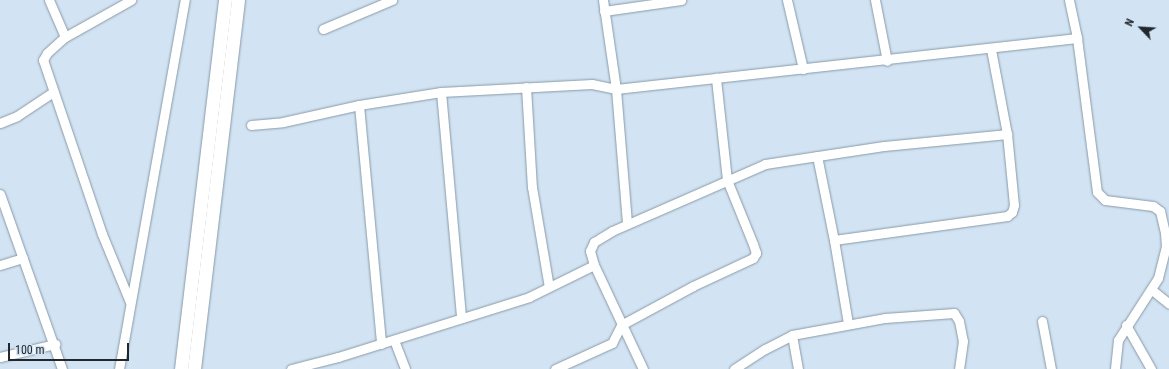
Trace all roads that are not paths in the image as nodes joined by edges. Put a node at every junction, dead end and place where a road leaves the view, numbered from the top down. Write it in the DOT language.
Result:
graph roads {
  1 [pos="49,0"];
  2 [pos="131,0"];
  3 [pos="185,0"];
  4 [pos="225,0"];
  5 [pos="238,0"];
  6 [pos="392,0"];
  7 [pos="603,0"];
  8 [pos="681,0"];
  9 [pos="787,0"];
  10 [pos="875,0"];
  11 [pos="1069,0"];
  12 [pos="378,2"];
  13 [pos="604,11"];
  14 [pos="323,29"];
  15 [pos="65,37"];
  16 [pos="1077,38"];
  17 [pos="991,49"];
  18 [pos="887,60"];
  19 [pos="803,69"];
  20 [pos="716,78"];
  21 [pos="526,87"];
  22 [pos="616,89"];
  23 [pos="53,92"];
  24 [pos="441,92"];
  25 [pos="358,105"];
  26 [pos="0,123"];
  27 [pos="251,125"];
  28 [pos="1007,134"];
  29 [pos="817,156"];
  30 [pos="727,180"];
  31 [pos="0,194"];
  32 [pos="628,224"];
  33 [pos="834,240"];
  34 [pos="23,258"];
  35 [pos="0,265"];
  36 [pos="594,265"];
  37 [pos="549,287"];
  38 [pos="1152,290"];
  39 [pos="130,302"];
  40 [pos="1169,304"];
  41 [pos="461,318"];
  42 [pos="1042,321"];
  43 [pos="848,324"];
  44 [pos="622,325"];
  45 [pos="1126,326"];
  46 [pos="792,336"];
  47 [pos="394,340"];
  48 [pos="55,344"];
  49 [pos="381,344"];
  50 [pos="0,357"];
  51 [pos="62,369"];
  52 [pos="119,369"];
  53 [pos="181,369"];
  54 [pos="194,369"];
  55 [pos="291,369"];
  56 [pos="405,369"];
  57 [pos="555,369"];
  58 [pos="643,369"];
  59 [pos="734,369"];
  60 [pos="798,369"];
  61 [pos="959,369"];
  62 [pos="1051,369"];
  63 [pos="1115,369"];
  64 [pos="1151,369"];
  1 -- 15 [label="street"];
  2 -- 15 [label="street"];
  3 -- 39 [label="street"];
  4 -- 53 [label="highway"];
  5 -- 54 [label="highway"];
  6 -- 12 [label="street"];
  7 -- 13 [label="street"];
  8 -- 13 [label="street"];
  9 -- 19 [label="street"];
  10 -- 18 [label="street"];
  11 -- 16 [label="street"];
  12 -- 14 [label="street"];
  13 -- 22 [label="street"];
  15 -- 23 [label="street"];
  16 -- 17 [label="street"];
  16 -- 38 [label="street"];
  17 -- 18 [label="street"];
  17 -- 28 [label="street"];
  18 -- 19 [label="street"];
  19 -- 20 [label="street"];
  20 -- 22 [label="street"];
  20 -- 30 [label="street"];
  21 -- 22 [label="street"];
  21 -- 24 [label="street"];
  21 -- 37 [label="street"];
  22 -- 32 [label="street"];
  23 -- 26 [label="street"];
  23 -- 39 [label="street"];
  24 -- 25 [label="street"];
  24 -- 41 [label="street"];
  25 -- 27 [label="street"];
  25 -- 49 [label="street"];
  28 -- 29 [label="street"];
  28 -- 33 [label="street"];
  29 -- 30 [label="street"];
  29 -- 33 [label="street"];
  30 -- 32 [label="street"];
  30 -- 44 [label="street"];
  31 -- 34 [label="street"];
  32 -- 36 [label="street"];
  33 -- 43 [label="street"];
  34 -- 35 [label="street"];
  34 -- 48 [label="street"];
  36 -- 37 [label="street"];
  36 -- 44 [label="street"];
  37 -- 41 [label="street"];
  38 -- 40 [label="street"];
  38 -- 45 [label="street"];
  39 -- 52 [label="street"];
  41 -- 47 [label="street"];
  42 -- 62 [label="street"];
  43 -- 46 [label="street"];
  43 -- 61 [label="street"];
  44 -- 57 [label="street"];
  44 -- 58 [label="street"];
  45 -- 63 [label="street"];
  45 -- 64 [label="street"];
  46 -- 59 [label="street"];
  46 -- 60 [label="street"];
  47 -- 49 [label="street"];
  47 -- 56 [label="street"];
  48 -- 50 [label="street"];
  48 -- 51 [label="street"];
  49 -- 55 [label="street"];
}
